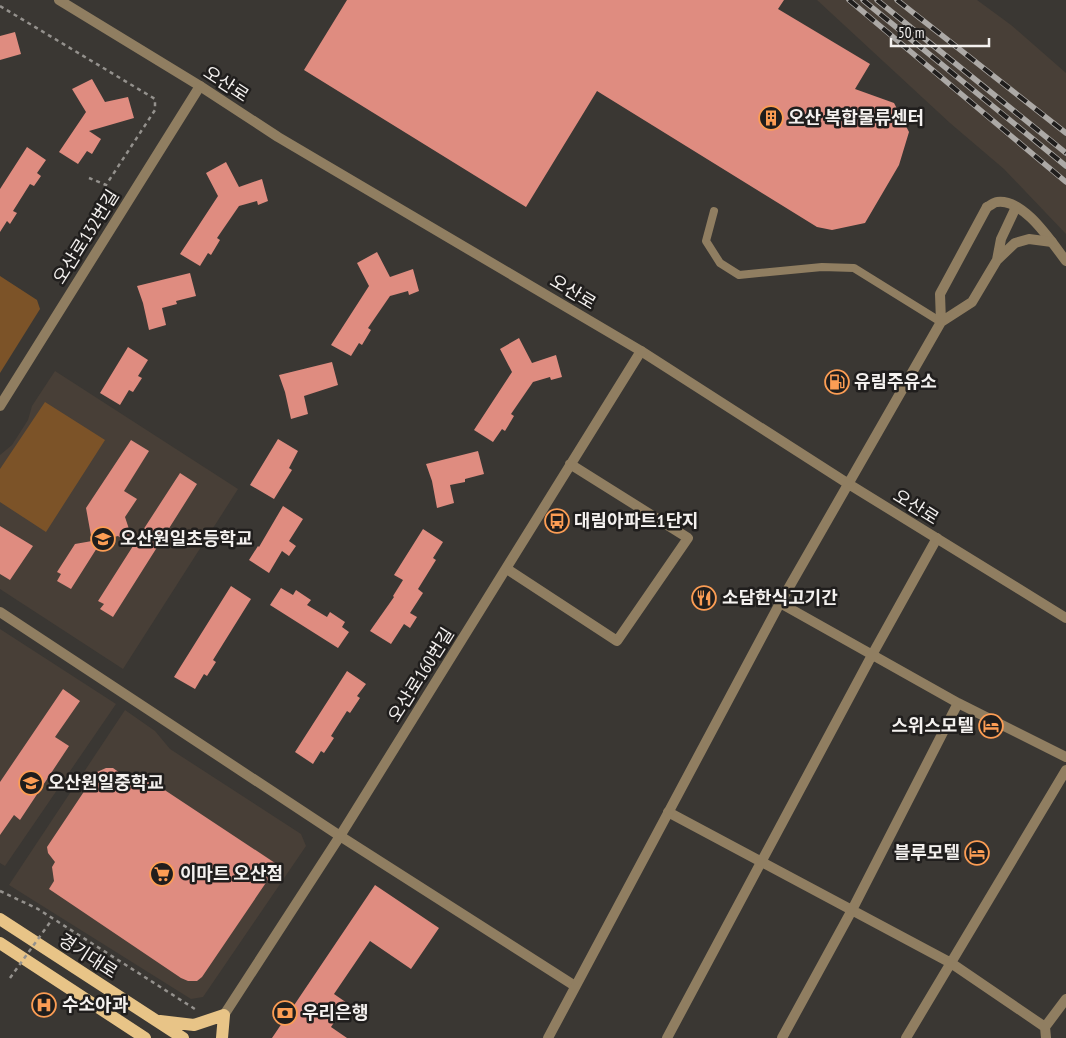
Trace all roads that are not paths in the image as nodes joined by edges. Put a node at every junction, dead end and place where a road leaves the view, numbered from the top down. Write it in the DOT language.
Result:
graph roads {
  1 [pos="59,0"];
  2 [pos="200,86"];
  3 [pos="1016,207"];
  4 [pos="714,211"];
  5 [pos="1052,242"];
  6 [pos="997,260"];
  7 [pos="1066,261"];
  8 [pos="941,322"];
  9 [pos="641,350"];
  10 [pos="0,406"];
  11 [pos="570,464"];
  12 [pos="847,483"];
  13 [pos="936,538"];
  14 [pos="506,569"];
  15 [pos="780,603"];
  16 [pos="0,612"];
  17 [pos="1066,618"];
  18 [pos="872,654"];
  19 [pos="958,703"];
  20 [pos="1066,756"];
  21 [pos="1066,770"];
  22 [pos="668,812"];
  23 [pos="340,836"];
  24 [pos="762,862"];
  25 [pos="852,910"];
  26 [pos="0,919"];
  27 [pos="0,943"];
  28 [pos="951,963"];
  29 [pos="574,986"];
  30 [pos="1066,999"];
  31 [pos="224,1015"];
  32 [pos="155,1020"];
  33 [pos="1045,1027"];
  34 [pos="145,1038"];
  35 [pos="183,1038"];
  36 [pos="222,1038"];
  37 [pos="548,1038"];
  38 [pos="666,1038"];
  39 [pos="782,1038"];
  40 [pos="906,1038"];
  41 [pos="1046,1038"];
  1 -- 2 [label="street, 오산로"];
  2 -- 9 [label="street, 오산로"];
  2 -- 10 [label="street, 오산로132번길"];
  3 -- 5 [label="street"];
  3 -- 6 [label="street"];
  3 -- 8 [label="street"];
  4 -- 8 [label="lane"];
  5 -- 6 [label="street"];
  5 -- 7 [label="street"];
  6 -- 8 [label="street"];
  8 -- 12 [label="street"];
  9 -- 11 [label="street, 오산로160번길"];
  9 -- 12 [label="street, 오산로"];
  11 -- 14 [label="street, 오산로160번길"];
  11 -- 14 [label="street"];
  12 -- 13 [label="street, 오산로"];
  12 -- 15 [label="street"];
  13 -- 17 [label="street, 오산로"];
  13 -- 18 [label="street"];
  14 -- 23 [label="street, 오산로160번길"];
  15 -- 18 [label="street"];
  15 -- 22 [label="street"];
  16 -- 23 [label="street"];
  18 -- 19 [label="street"];
  18 -- 24 [label="street"];
  19 -- 20 [label="street"];
  19 -- 25 [label="street"];
  21 -- 28 [label="street"];
  22 -- 24 [label="street"];
  22 -- 29 [label="street"];
  23 -- 29 [label="street"];
  23 -- 31 [label="street, 오산로160번길"];
  24 -- 25 [label="street"];
  24 -- 38 [label="street"];
  25 -- 28 [label="street"];
  25 -- 39 [label="street"];
  26 -- 32 [label="main road, 경기대로"];
  27 -- 34 [label="main road, 경기대로"];
  28 -- 33 [label="street"];
  28 -- 40 [label="street"];
  29 -- 37 [label="street"];
  30 -- 33 [label="street"];
  31 -- 32 [label="main road"];
  31 -- 36 [label="main road"];
  32 -- 35 [label="main road, 경기대로"];
  33 -- 41 [label="street"];
}
